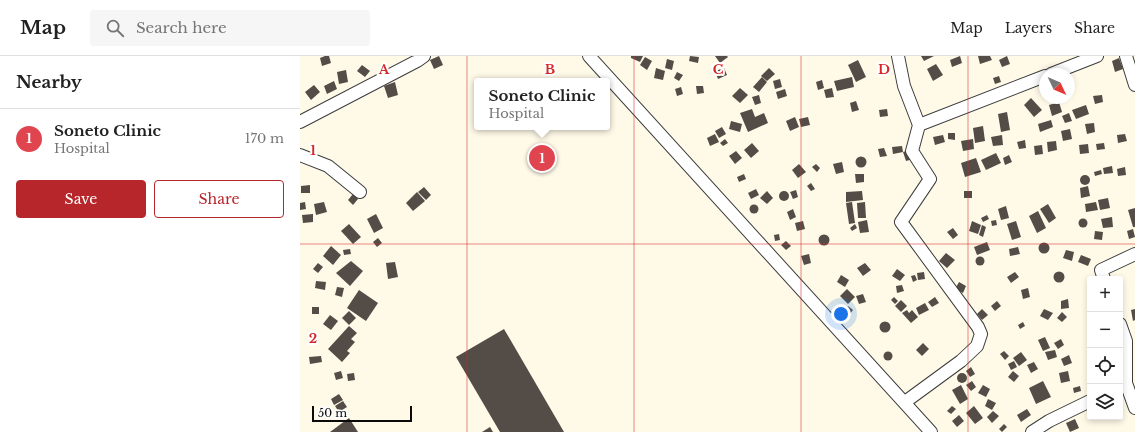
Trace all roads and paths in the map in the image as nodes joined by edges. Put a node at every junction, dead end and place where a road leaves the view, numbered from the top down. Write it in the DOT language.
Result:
graph roads {
  1 [pos="424,56"];
  2 [pos="589,56"];
  3 [pos="898,56"];
  4 [pos="1097,56"];
  5 [pos="1126,56"];
  6 [pos="1066,68"];
  7 [pos="609,78"];
  8 [pos="1039,78"];
  9 [pos="610,79"];
  10 [pos="1135,85"];
  11 [pos="300,122"];
  12 [pos="919,125"];
  13 [pos="300,155"];
  14 [pos="360,192"];
  15 [pos="1135,254"];
  16 [pos="1103,276"];
  17 [pos="1123,332"];
  18 [pos="1127,382"];
  19 [pos="905,402"];
  20 [pos="1087,402"];
  21 [pos="1135,408"];
  22 [pos="931,432"];
  23 [pos="1032,432"];
  1 -- 11 [label="street"];
  2 -- 7 [label="street"];
  3 -- 12 [label="street"];
  4 -- 6 [label="street"];
  5 -- 10 [label="street"];
  8 -- 12 [label="street"];
  9 -- 19 [label="street"];
  12 -- 19 [label="street"];
  13 -- 14 [label="street"];
  15 -- 16 [label="street"];
  17 -- 18 [label="street"];
  18 -- 21 [label="street"];
  19 -- 22 [label="street"];
  20 -- 23 [label="street"];
}
